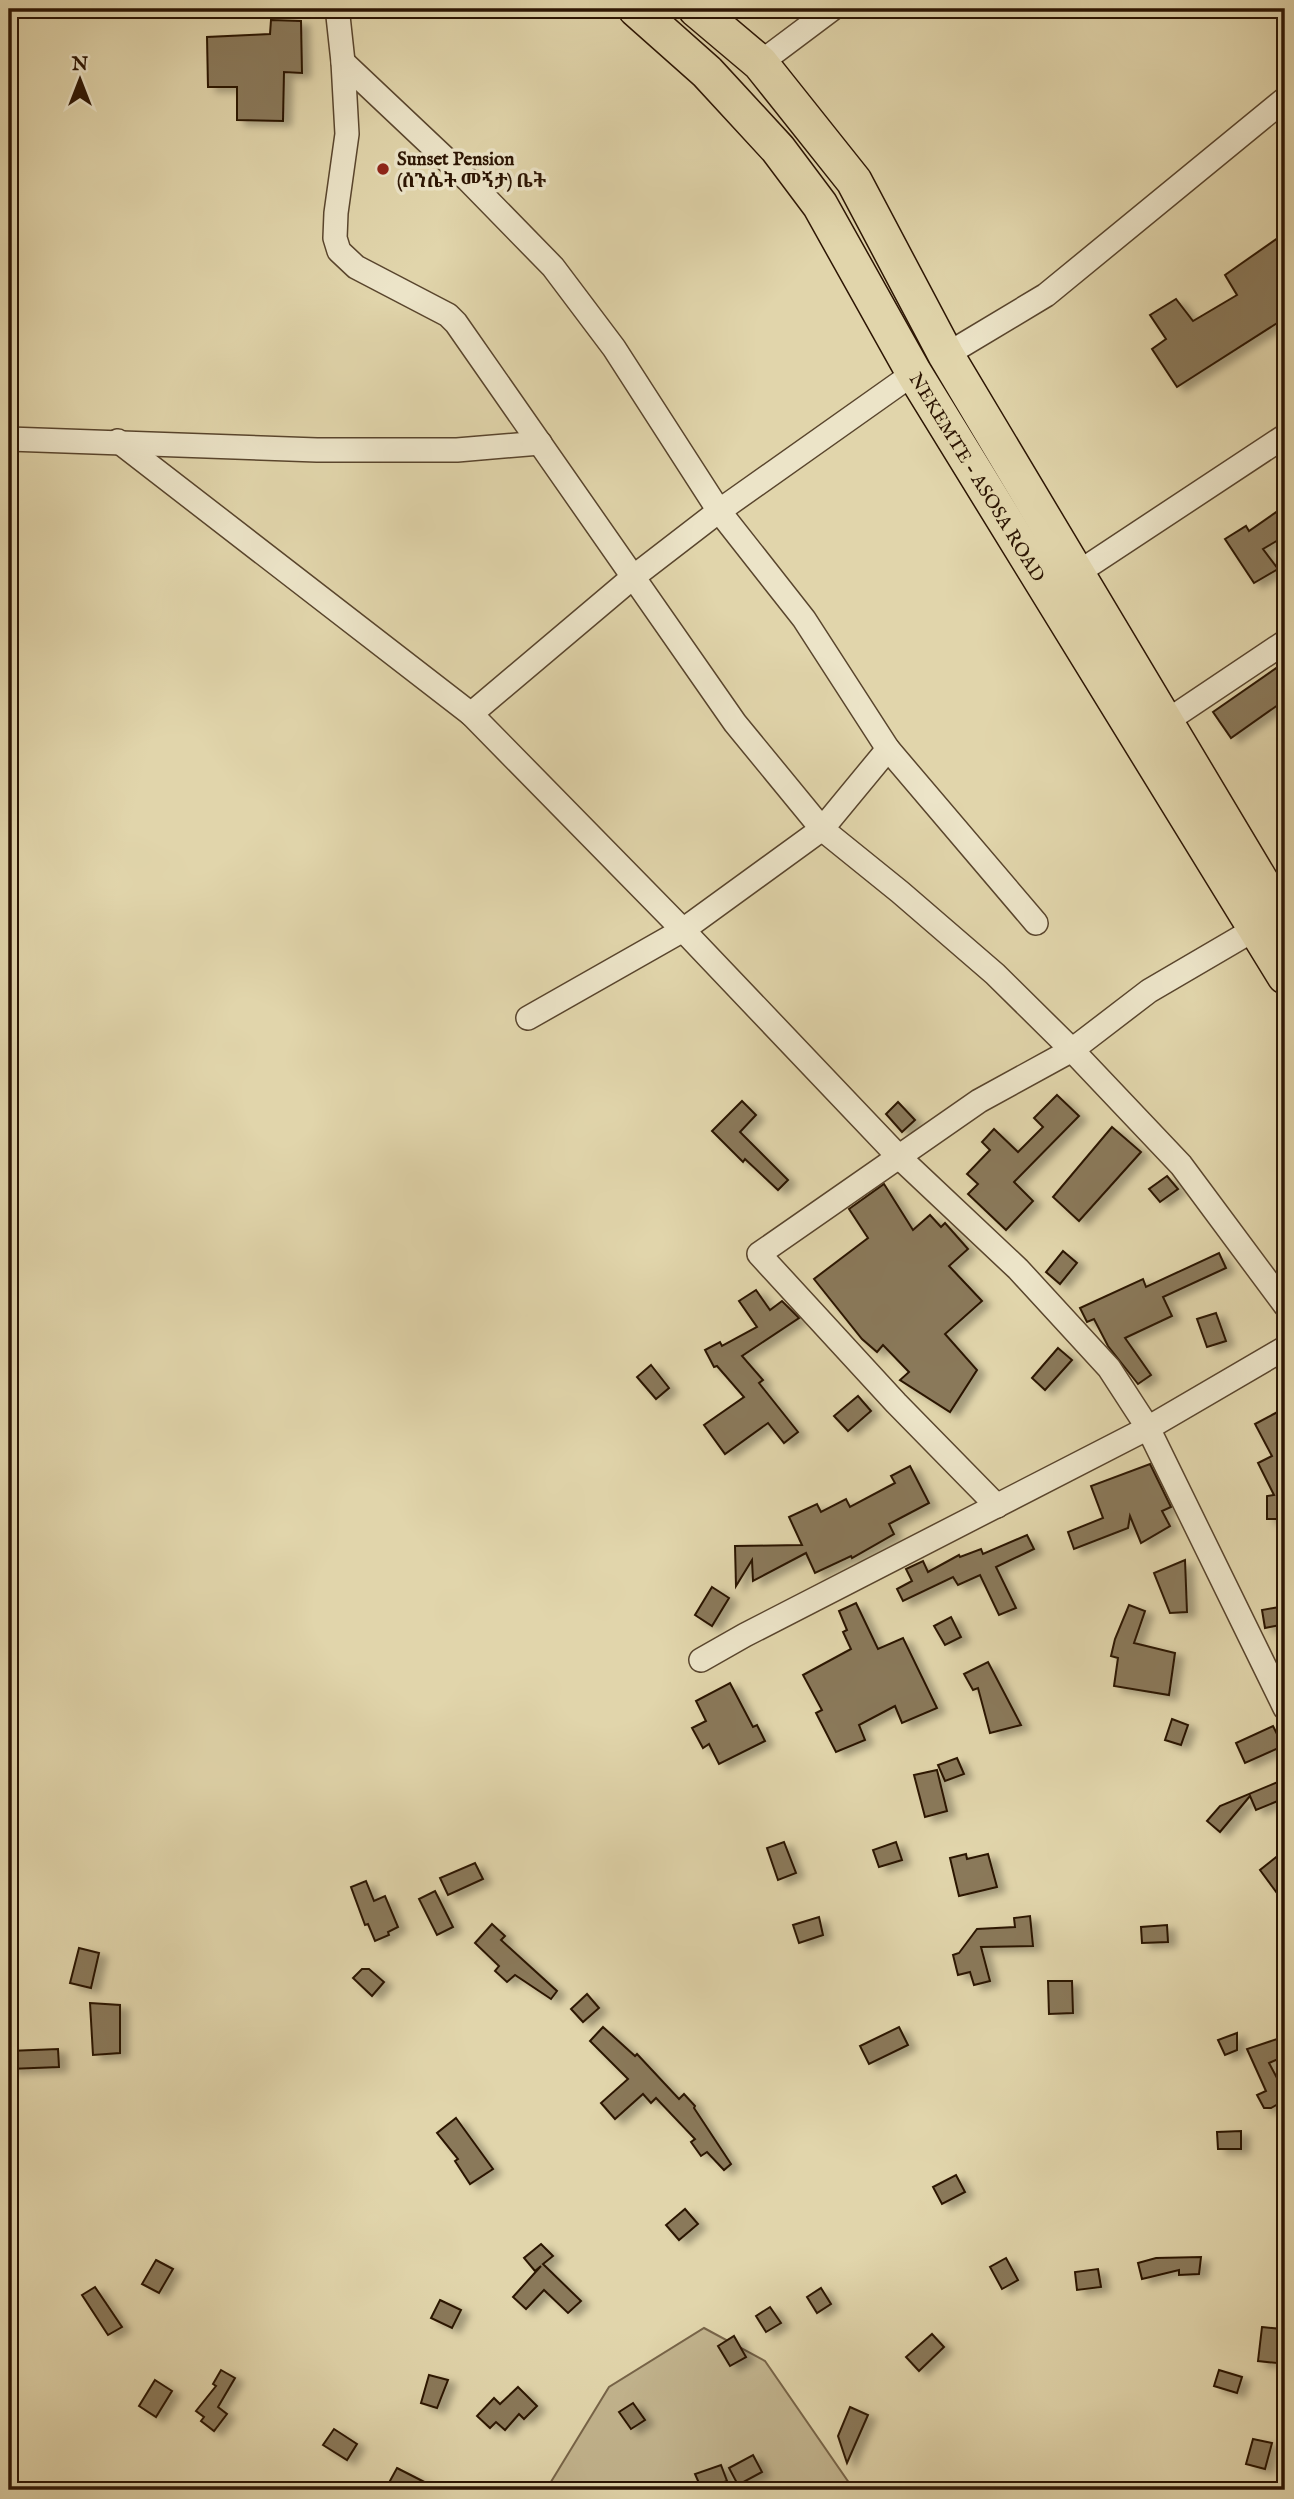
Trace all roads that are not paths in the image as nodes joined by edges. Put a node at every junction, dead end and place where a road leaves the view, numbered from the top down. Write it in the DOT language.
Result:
graph roads {
  1 [pos="335,9"];
  2 [pos="636,9"];
  3 [pos="696,9"];
  4 [pos="832,9"];
  5 [pos="343,62"];
  6 [pos="761,63"];
  7 [pos="1285,99"];
  8 [pos="854,181"];
  9 [pos="820,205"];
  10 [pos="946,355"];
  11 [pos="914,373"];
  12 [pos="1285,436"];
  13 [pos="9,439"];
  14 [pos="118,441"];
  15 [pos="540,443"];
  16 [pos="719,511"];
  17 [pos="632,578"];
  18 [pos="1062,583"];
  19 [pos="1285,642"];
  20 [pos="471,714"];
  21 [pos="1167,721"];
  22 [pos="888,749"];
  23 [pos="822,829"];
  24 [pos="1036,923"];
  25 [pos="1278,924"];
  26 [pos="683,930"];
  27 [pos="1285,976"];
  28 [pos="528,1018"];
  29 [pos="1072,1050"];
  30 [pos="898,1156"];
  31 [pos="1285,1305"];
  32 [pos="1285,1348"];
  33 [pos="1147,1428"];
  34 [pos="997,1506"];
  35 [pos="701,1660"];
  36 [pos="1285,1708"];
  1 -- 5 [label="street"];
  2 -- 9 [label="highway, NEKEMTE - ASOSA ROAD"];
  3 -- 6 [label="highway"];
  4 -- 6 [label="street"];
  5 -- 15 [label="street"];
  5 -- 16 [label="street"];
  6 -- 8 [label="highway"];
  7 -- 10 [label="street"];
  8 -- 9 [label="street"];
  8 -- 10 [label="highway"];
  9 -- 11 [label="highway, NEKEMTE - ASOSA ROAD"];
  10 -- 18 [label="highway"];
  11 -- 16 [label="street"];
  11 -- 18 [label="highway, NEKEMTE - ASOSA ROAD"];
  12 -- 18 [label="street"];
  13 -- 14 [label="street"];
  14 -- 15 [label="street"];
  14 -- 20 [label="street"];
  15 -- 17 [label="street"];
  16 -- 17 [label="street"];
  16 -- 22 [label="street"];
  17 -- 20 [label="street"];
  17 -- 23 [label="street"];
  18 -- 21 [label="highway"];
  18 -- 25 [label="highway, NEKEMTE - ASOSA ROAD"];
  19 -- 21 [label="street"];
  20 -- 26 [label="street"];
  21 -- 25 [label="highway"];
  22 -- 23 [label="street"];
  22 -- 24 [label="street"];
  23 -- 26 [label="street"];
  23 -- 29 [label="street"];
  25 -- 27 [label="highway, NEKEMTE - ASOSA ROAD"];
  25 -- 29 [label="street"];
  26 -- 28 [label="street"];
  26 -- 30 [label="street"];
  29 -- 30 [label="street"];
  29 -- 31 [label="street"];
  30 -- 33 [label="street"];
  30 -- 34 [label="street"];
  32 -- 33 [label="street"];
  33 -- 34 [label="street"];
  33 -- 36 [label="street"];
  34 -- 35 [label="street"];
}
